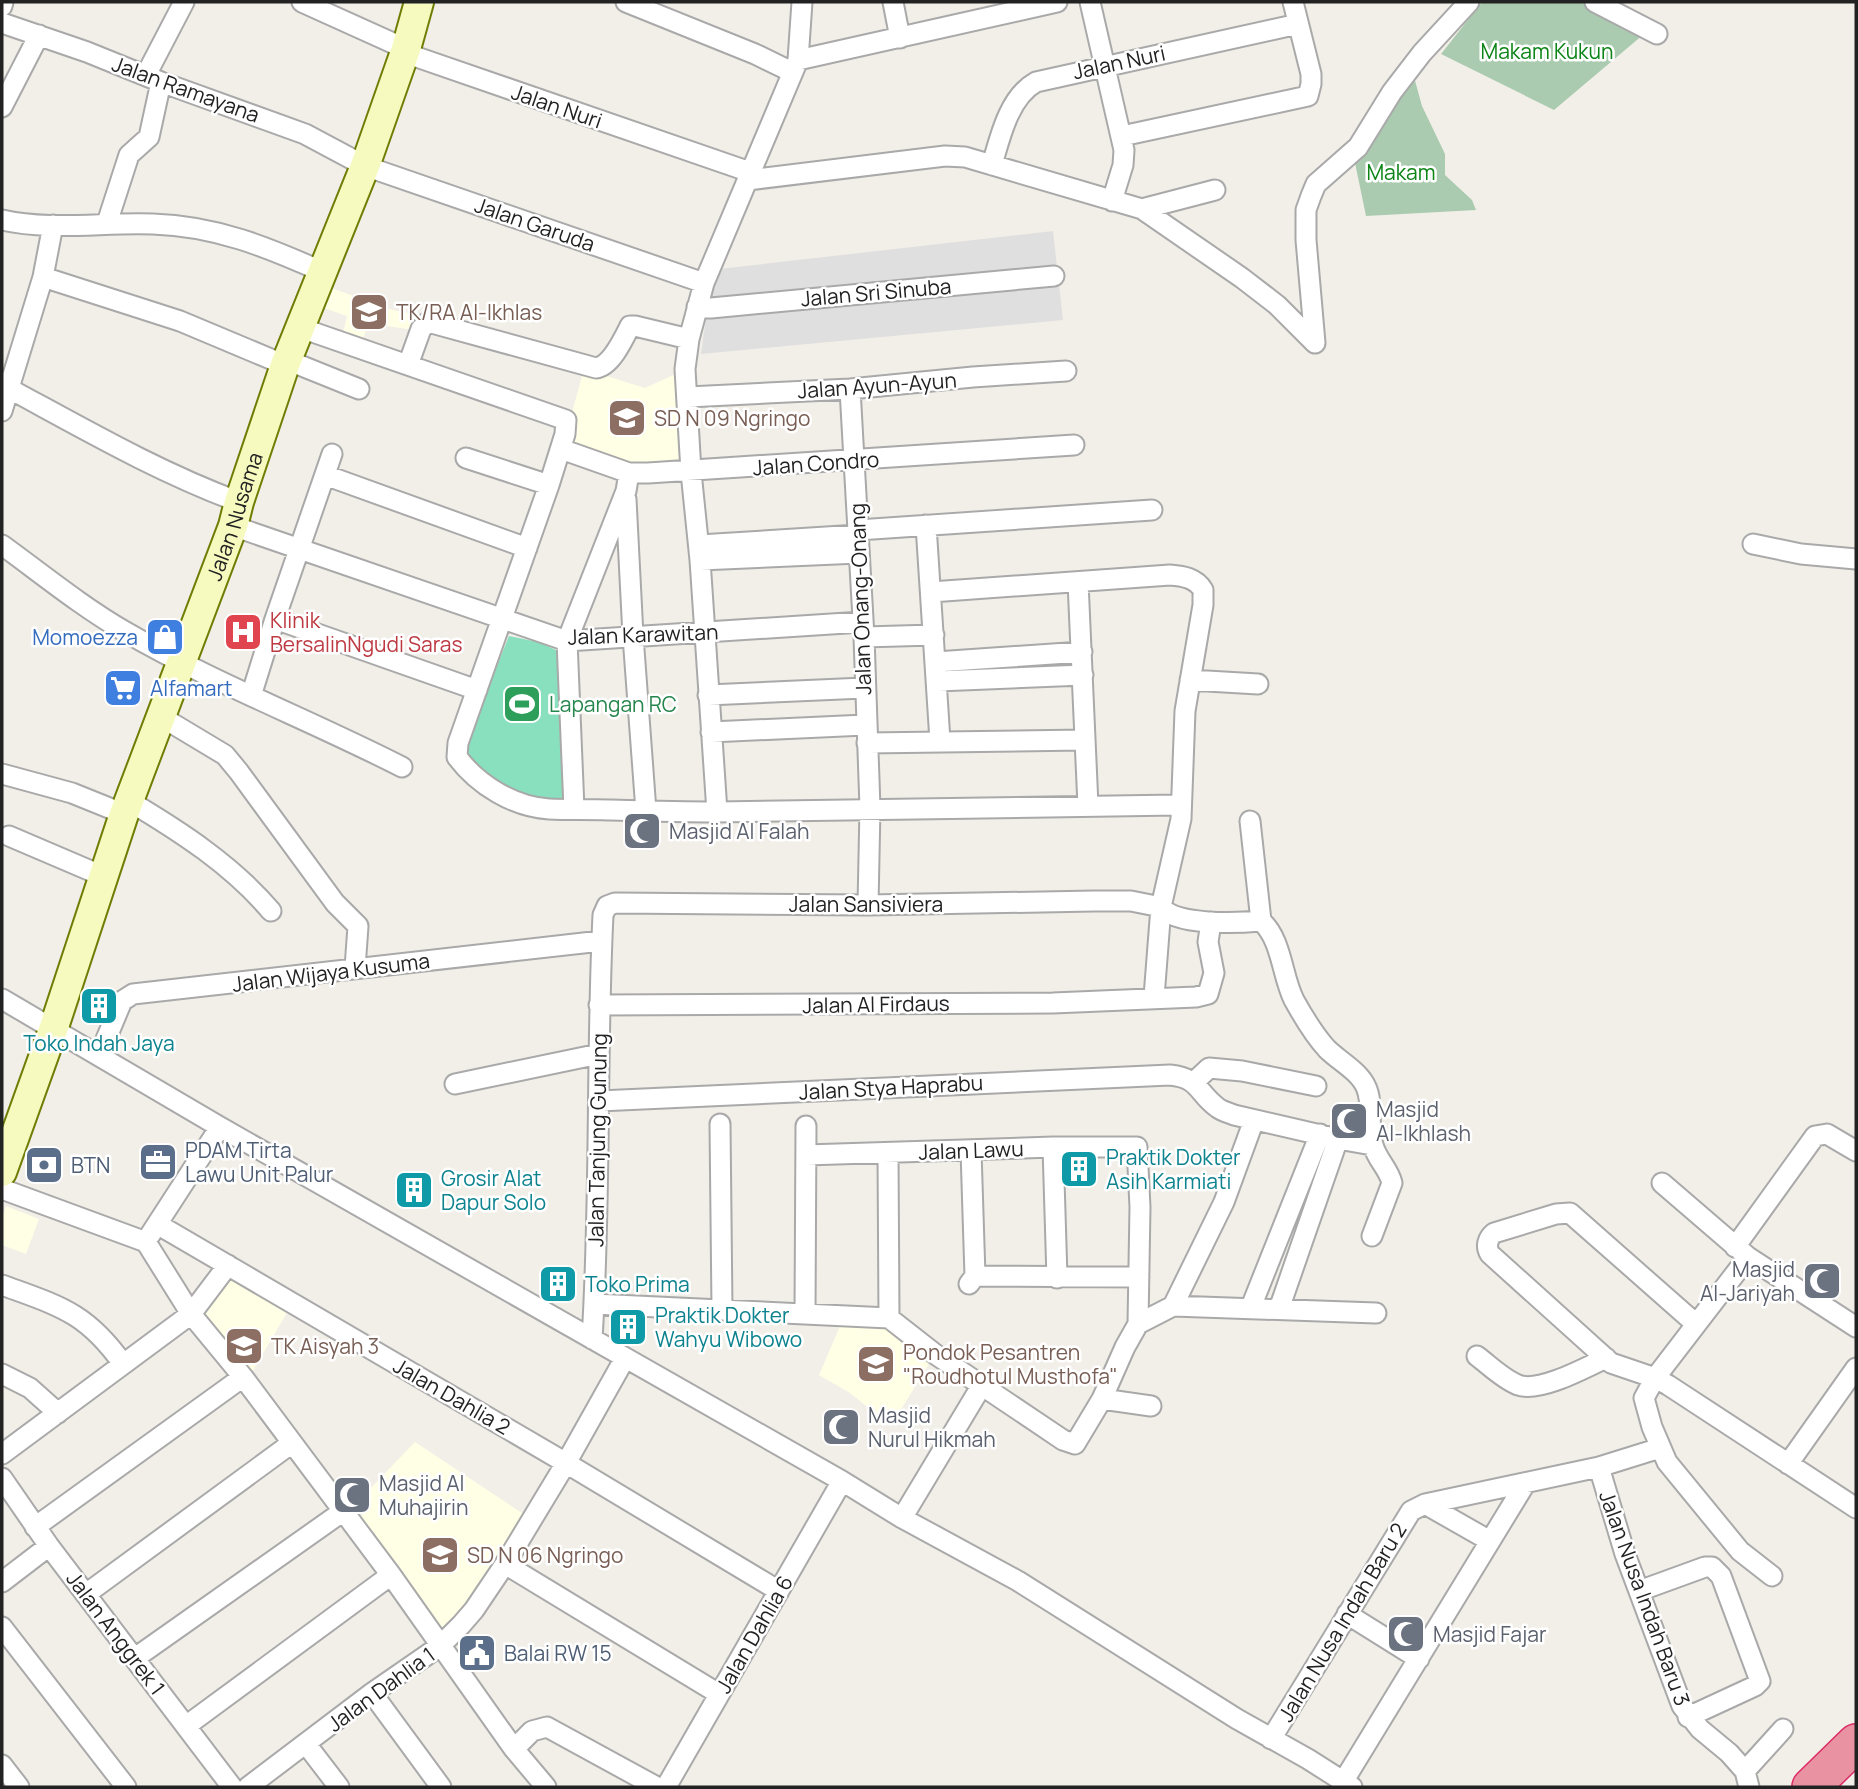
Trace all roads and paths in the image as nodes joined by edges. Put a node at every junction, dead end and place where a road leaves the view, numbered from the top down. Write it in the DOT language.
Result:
graph roads {
  1 [pos="184,2"];
  2 [pos="302,2"];
  3 [pos="419,2"];
  4 [pos="626,2"];
  5 [pos="802,2"];
  6 [pos="893,2"];
  7 [pos="1057,2"];
  8 [pos="1090,2"];
  9 [pos="1293,2"];
  10 [pos="1469,2"];
  11 [pos="1595,2"];
  12 [pos="2,23"];
  13 [pos="1298,24"];
  14 [pos="1657,34"];
  15 [pos="39,35"];
  16 [pos="900,38"];
  17 [pos="405,51"];
  18 [pos="1105,65"];
  19 [pos="795,66"];
  20 [pos="153,79"];
  21 [pos="2,107"];
  22 [pos="1122,136"];
  23 [pos="992,165"];
  24 [pos="365,166"];
  25 [pos="749,176"];
  26 [pos="1215,190"];
  27 [pos="1112,201"];
  28 [pos="1142,209"];
  29 [pos="2,220"];
  30 [pos="107,223"];
  31 [pos="53,225"];
  32 [pos="323,272"];
  33 [pos="1054,276"];
  34 [pos="43,277"];
  35 [pos="704,283"];
  36 [pos="697,307"];
  37 [pos="301,328"];
  38 [pos="689,339"];
  39 [pos="286,363"];
  40 [pos="408,365"];
  41 [pos="1066,371"];
  42 [pos="5,385"];
  43 [pos="359,389"];
  44 [pos="850,389"];
  45 [pos="688,397"];
  46 [pos="2,411"];
  47 [pos="1074,445"];
  48 [pos="561,449"];
  49 [pos="332,454"];
  50 [pos="466,458"];
  51 [pos="855,461"];
  52 [pos="691,472"];
  53 [pos="325,475"];
  54 [pos="627,482"];
  55 [pos="549,485"];
  56 [pos="1152,510"];
  57 [pos="236,514"];
  58 [pos="926,525"];
  59 [pos="858,539"];
  60 [pos="1753,544"];
  61 [pos="2,545"];
  62 [pos="300,548"];
  63 [pos="527,548"];
  64 [pos="699,552"];
  65 [pos="1856,559"];
  66 [pos="1078,582"];
  67 [pos="930,592"];
  68 [pos="503,618"];
  69 [pos="275,620"];
  70 [pos="863,629"];
  71 [pos="705,632"];
  72 [pos="934,635"];
  73 [pos="633,636"];
  74 [pos="568,641"];
  75 [pos="1082,652"];
  76 [pos="181,662"];
  77 [pos="937,671"];
  78 [pos="1083,675"];
  79 [pos="1190,680"];
  80 [pos="1258,684"];
  81 [pos="864,688"];
  82 [pos="477,690"];
  83 [pos="708,695"];
  84 [pos="251,696"];
  85 [pos="160,716"];
  86 [pos="711,732"];
  87 [pos="866,734"];
  88 [pos="1084,740"];
  89 [pos="940,741"];
  90 [pos="402,767"];
  91 [pos="2,774"];
  92 [pos="1177,805"];
  93 [pos="1088,806"];
  94 [pos="127,807"];
  95 [pos="574,808"];
  96 [pos="870,808"];
  97 [pos="646,811"];
  98 [pos="717,812"];
  99 [pos="1250,821"];
  100 [pos="9,836"];
  101 [pos="105,877"];
  102 [pos="868,905"];
  103 [pos="1161,907"];
  104 [pos="271,911"];
  105 [pos="1261,921"];
  106 [pos="1211,922"];
  107 [pos="601,941"];
  108 [pos="355,968"];
  109 [pos="1154,997"];
  110 [pos="2,999"];
  111 [pos="599,1005"];
  112 [pos="53,1030"];
  113 [pos="599,1054"];
  114 [pos="100,1056"];
  115 [pos="1189,1079"];
  116 [pos="455,1084"];
  117 [pos="1316,1086"];
  118 [pos="599,1101"];
  119 [pos="1254,1120"];
  120 [pos="720,1124"];
  121 [pos="806,1126"];
  122 [pos="220,1127"];
  123 [pos="1329,1137"];
  124 [pos="1372,1145"];
  125 [pos="1053,1147"];
  126 [pos="971,1151"];
  127 [pos="1856,1151"];
  128 [pos="888,1153"];
  129 [pos="806,1155"];
  130 [pos="2,1172"];
  131 [pos="1662,1183"];
  132 [pos="2,1189"];
  133 [pos="157,1224"];
  134 [pos="1372,1236"];
  135 [pos="146,1242"];
  136 [pos="1742,1252"];
  137 [pos="228,1265"];
  138 [pos="1139,1277"];
  139 [pos="1057,1278"];
  140 [pos="2,1285"];
  141 [pos="594,1304"];
  142 [pos="1173,1306"];
  143 [pos="1251,1307"];
  144 [pos="1279,1308"];
  145 [pos="722,1309"];
  146 [pos="1376,1313"];
  147 [pos="191,1314"];
  148 [pos="805,1314"];
  149 [pos="889,1318"];
  150 [pos="1138,1324"];
  151 [pos="1696,1324"];
  152 [pos="1856,1327"];
  153 [pos="592,1339"];
  154 [pos="1477,1356"];
  155 [pos="625,1358"];
  156 [pos="1606,1359"];
  157 [pos="124,1364"];
  158 [pos="1856,1368"];
  159 [pos="2,1374"];
  160 [pos="243,1377"];
  161 [pos="1655,1378"];
  162 [pos="982,1384"];
  163 [pos="1102,1399"];
  164 [pos="1151,1406"];
  165 [pos="58,1413"];
  166 [pos="292,1443"];
  167 [pos="1653,1451"];
  168 [pos="2,1454"];
  169 [pos="566,1463"];
  170 [pos="1788,1464"];
  171 [pos="1599,1467"];
  172 [pos="2,1478"];
  173 [pos="842,1480"];
  174 [pos="1525,1484"];
  175 [pos="1425,1504"];
  176 [pos="1856,1508"];
  177 [pos="342,1512"];
  178 [pos="902,1518"];
  179 [pos="35,1527"];
  180 [pos="1490,1541"];
  181 [pos="49,1546"];
  182 [pos="505,1564"];
  183 [pos="391,1575"];
  184 [pos="1772,1576"];
  185 [pos="2,1582"];
  186 [pos="779,1591"];
  187 [pos="1639,1591"];
  188 [pos="86,1594"];
  189 [pos="1347,1614"];
  190 [pos="2,1627"];
  191 [pos="440,1646"];
  192 [pos="135,1658"];
  193 [pos="1419,1659"];
  194 [pos="372,1693"];
  195 [pos="719,1695"];
  196 [pos="1688,1717"];
  197 [pos="186,1726"];
  198 [pos="1783,1729"];
  199 [pos="1271,1739"];
  200 [pos="1856,1743"];
  201 [pos="306,1744"];
  202 [pos="514,1749"];
  203 [pos="2,1765"];
  204 [pos="1856,1774"];
  205 [pos="1747,1779"];
  206 [pos="1348,1785"];
  207 [pos="19,1787"];
  208 [pos="126,1787"];
  209 [pos="232,1787"];
  210 [pos="248,1787"];
  211 [pos="339,1787"];
  212 [pos="441,1787"];
  213 [pos="546,1787"];
  214 [pos="657,1787"];
  215 [pos="666,1787"];
  216 [pos="1811,1787"];
  217 [pos="1843,1787"];
  1 -- 20 [label="street"];
  2 -- 17 [label="street, Jalan Nuri"];
  3 -- 17 [label="street, Jalan Nusama"];
  4 -- 19 [label="street"];
  5 -- 19 [label="street"];
  6 -- 16 [label="street"];
  7 -- 16 [label="street"];
  8 -- 18 [label="street"];
  9 -- 13 [label="street"];
  10 -- 28 [label="street"];
  11 -- 14 [label="street"];
  12 -- 15 [label="street, Jalan Ramayana"];
  13 -- 18 [label="street, Jalan Nuri"];
  13 -- 22 [label="street"];
  15 -- 20 [label="street, Jalan Ramayana"];
  15 -- 21 [label="street"];
  16 -- 19 [label="street"];
  17 -- 24 [label="street, Jalan Nusama"];
  17 -- 25 [label="street, Jalan Nuri"];
  18 -- 22 [label="street"];
  18 -- 23 [label="street, Jalan Nuri"];
  19 -- 25 [label="street"];
  20 -- 24 [label="street, Jalan Ramayana"];
  20 -- 30 [label="street"];
  22 -- 27 [label="street"];
  23 -- 25 [label="street"];
  23 -- 27 [label="street"];
  24 -- 32 [label="street, Jalan Nusama"];
  24 -- 35 [label="street, Jalan Garuda"];
  25 -- 35 [label="street"];
  26 -- 28 [label="street"];
  27 -- 28 [label="street"];
  29 -- 31 [label="street"];
  30 -- 31 [label="street"];
  30 -- 32 [label="street"];
  31 -- 34 [label="street"];
  32 -- 37 [label="street, Jalan Nusama"];
  33 -- 36 [label="street, Jalan Sri Sinuba"];
  34 -- 39 [label="street"];
  34 -- 42 [label="street"];
  35 -- 36 [label="street"];
  36 -- 38 [label="street"];
  37 -- 39 [label="street, Jalan Nusama"];
  37 -- 40 [label="street"];
  38 -- 40 [label="street"];
  38 -- 45 [label="street"];
  39 -- 43 [label="street"];
  39 -- 57 [label="street, Jalan Nusama"];
  40 -- 48 [label="street"];
  41 -- 44 [label="street, Jalan Ayun-Ayun"];
  42 -- 46 [label="street"];
  42 -- 57 [label="street, Jalan Karawitan"];
  44 -- 45 [label="street, Jalan Ayun-Ayun"];
  44 -- 51 [label="street, Jalan Onang-Onang"];
  45 -- 52 [label="street"];
  47 -- 51 [label="street, Jalan Condro"];
  48 -- 54 [label="street, Jalan Condro"];
  48 -- 55 [label="street"];
  49 -- 53 [label="street"];
  50 -- 55 [label="street"];
  51 -- 52 [label="street, Jalan Condro"];
  51 -- 59 [label="street, Jalan Onang-Onang"];
  52 -- 54 [label="street, Jalan Condro"];
  52 -- 64 [label="street"];
  53 -- 62 [label="street"];
  53 -- 63 [label="street"];
  54 -- 73 [label="street"];
  54 -- 74 [label="street"];
  55 -- 63 [label="street"];
  56 -- 58 [label="street"];
  57 -- 62 [label="street, Jalan Karawitan"];
  57 -- 76 [label="street, Jalan Nusama"];
  58 -- 59 [label="street"];
  58 -- 67 [label="street"];
  59 -- 64 [label="street"];
  59 -- 70 [label="street, Jalan Onang-Onang"];
  60 -- 65 [label="street"];
  61 -- 76 [label="street"];
  62 -- 68 [label="street, Jalan Karawitan"];
  62 -- 69 [label="street"];
  63 -- 68 [label="street"];
  64 -- 71 [label="street"];
  66 -- 67 [label="street"];
  66 -- 75 [label="street"];
  66 -- 79 [label="street"];
  67 -- 72 [label="street"];
  68 -- 74 [label="street, Jalan Karawitan"];
  68 -- 82 [label="street"];
  69 -- 82 [label="street"];
  69 -- 84 [label="street"];
  70 -- 71 [label="street, Jalan Karawitan"];
  70 -- 72 [label="street, Jalan Karawitan"];
  70 -- 81 [label="street, Jalan Onang-Onang"];
  71 -- 73 [label="street, Jalan Karawitan"];
  71 -- 83 [label="street"];
  72 -- 77 [label="street"];
  73 -- 74 [label="street, Jalan Karawitan"];
  73 -- 97 [label="street"];
  74 -- 95 [label="street"];
  75 -- 77 [label="street"];
  75 -- 78 [label="street"];
  76 -- 84 [label="street"];
  76 -- 85 [label="street, Jalan Nusama"];
  77 -- 78 [label="street"];
  77 -- 89 [label="street"];
  78 -- 88 [label="street"];
  79 -- 80 [label="street"];
  79 -- 103 [label="street"];
  81 -- 83 [label="street"];
  81 -- 87 [label="street, Jalan Onang-Onang"];
  82 -- 95 [label="street"];
  83 -- 86 [label="street"];
  84 -- 90 [label="street"];
  85 -- 94 [label="street, Jalan Nusama"];
  85 -- 108 [label="street"];
  86 -- 87 [label="street"];
  86 -- 98 [label="street"];
  87 -- 89 [label="street"];
  87 -- 96 [label="street, Jalan Onang-Onang"];
  88 -- 89 [label="street"];
  88 -- 93 [label="street"];
  91 -- 94 [label="street"];
  92 -- 93 [label="street"];
  93 -- 96 [label="street"];
  94 -- 101 [label="street, Jalan Nusama"];
  94 -- 104 [label="street"];
  95 -- 97 [label="street"];
  96 -- 98 [label="street"];
  96 -- 102 [label="street, Jalan Onang-Onang"];
  97 -- 98 [label="street"];
  99 -- 105 [label="street"];
  100 -- 101 [label="street"];
  101 -- 112 [label="street, Jalan Nusama"];
  102 -- 103 [label="street, Jalan Sansiviera"];
  102 -- 107 [label="street, Jalan Sansiviera"];
  103 -- 106 [label="street, Jalan Sansiviera"];
  103 -- 109 [label="street"];
  105 -- 106 [label="street, Jalan Sansiviera"];
  105 -- 124 [label="street"];
  106 -- 109 [label="street, Jalan Al Firdaus"];
  107 -- 108 [label="street, Jalan Wijaya Kusuma"];
  107 -- 111 [label="street, Jalan Tanjung Gunung"];
  108 -- 114 [label="street, Jalan Wijaya Kusuma"];
  109 -- 111 [label="street, Jalan Al Firdaus"];
  110 -- 112 [label="street"];
  111 -- 113 [label="street, Jalan Tanjung Gunung"];
  112 -- 114 [label="street"];
  112 -- 130 [label="street, Jalan Nusama"];
  113 -- 116 [label="street"];
  113 -- 118 [label="street, Jalan Tanjung Gunung"];
  114 -- 122 [label="street"];
  115 -- 117 [label="street"];
  115 -- 118 [label="street, Jalan Stya Haprabu"];
  115 -- 119 [label="street"];
  118 -- 141 [label="street, Jalan Tanjung Gunung"];
  119 -- 123 [label="street"];
  119 -- 142 [label="street"];
  120 -- 145 [label="street"];
  121 -- 129 [label="street"];
  122 -- 133 [label="street"];
  122 -- 153 [label="street"];
  123 -- 124 [label="street"];
  123 -- 143 [label="street"];
  123 -- 144 [label="street"];
  124 -- 134 [label="street"];
  125 -- 126 [label="street, Jalan Lawu"];
  125 -- 138 [label="street, Jalan Lawu"];
  125 -- 139 [label="street"];
  126 -- 128 [label="street, Jalan Lawu"];
  126 -- 139 [label="street"];
  127 -- 136 [label="street"];
  128 -- 129 [label="street, Jalan Lawu"];
  128 -- 149 [label="street"];
  129 -- 148 [label="street"];
  131 -- 136 [label="street"];
  132 -- 135 [label="street"];
  133 -- 135 [label="street"];
  133 -- 137 [label="street, Jalan Dahlia 2"];
  135 -- 147 [label="street"];
  136 -- 151 [label="street"];
  136 -- 152 [label="street"];
  137 -- 147 [label="street"];
  137 -- 169 [label="street, Jalan Dahlia 2"];
  138 -- 139 [label="street"];
  138 -- 150 [label="street"];
  140 -- 157 [label="street"];
  141 -- 145 [label="street"];
  141 -- 153 [label="street, Jalan Tanjung Gunung"];
  142 -- 143 [label="street"];
  142 -- 150 [label="street"];
  143 -- 144 [label="street"];
  144 -- 146 [label="street"];
  145 -- 148 [label="street"];
  147 -- 157 [label="street"];
  147 -- 160 [label="street"];
  148 -- 149 [label="street"];
  149 -- 162 [label="street"];
  150 -- 163 [label="street"];
  151 -- 156 [label="street"];
  151 -- 161 [label="street"];
  153 -- 155 [label="street"];
  154 -- 156 [label="street"];
  155 -- 169 [label="street, Jalan Dahlia 1"];
  155 -- 173 [label="street"];
  156 -- 161 [label="street"];
  157 -- 165 [label="street"];
  158 -- 170 [label="street"];
  159 -- 165 [label="street"];
  160 -- 166 [label="street"];
  160 -- 179 [label="street"];
  161 -- 167 [label="street"];
  161 -- 170 [label="street"];
  162 -- 163 [label="street"];
  162 -- 178 [label="street"];
  163 -- 164 [label="street"];
  165 -- 168 [label="street"];
  166 -- 177 [label="street"];
  166 -- 188 [label="street"];
  167 -- 171 [label="street, Jalan Nusa Indah Baru 2"];
  167 -- 184 [label="street"];
  169 -- 182 [label="street, Jalan Dahlia 1"];
  169 -- 186 [label="street, Jalan Dahlia 2"];
  170 -- 176 [label="street"];
  171 -- 174 [label="street, Jalan Nusa Indah Baru 2"];
  171 -- 187 [label="street, Jalan Nusa Indah Baru 3"];
  172 -- 179 [label="street, Jalan Anggrek 1"];
  173 -- 178 [label="street"];
  173 -- 186 [label="street, Jalan Dahlia 6"];
  174 -- 175 [label="street, Jalan Nusa Indah Baru 2"];
  174 -- 180 [label="street"];
  175 -- 180 [label="street"];
  175 -- 189 [label="street, Jalan Nusa Indah Baru 2"];
  177 -- 183 [label="street"];
  177 -- 192 [label="street"];
  178 -- 199 [label="street"];
  179 -- 181 [label="street, Jalan Anggrek 1"];
  180 -- 193 [label="street"];
  181 -- 185 [label="street"];
  181 -- 188 [label="street, Jalan Anggrek 1"];
  182 -- 191 [label="street, Jalan Dahlia 1"];
  182 -- 195 [label="street"];
  183 -- 191 [label="street"];
  183 -- 197 [label="street"];
  186 -- 195 [label="street, Jalan Dahlia 6"];
  187 -- 196 [label="street, Jalan Nusa Indah Baru 3"];
  187 -- 196 [label="street"];
  188 -- 192 [label="street, Jalan Anggrek 1"];
  189 -- 193 [label="street"];
  189 -- 199 [label="street, Jalan Nusa Indah Baru 2"];
  190 -- 208 [label="street"];
  191 -- 194 [label="street, Jalan Dahlia 1"];
  191 -- 202 [label="street"];
  192 -- 197 [label="street, Jalan Anggrek 1"];
  193 -- 206 [label="street"];
  194 -- 201 [label="street, Jalan Dahlia 1"];
  194 -- 212 [label="street"];
  195 -- 215 [label="street, Jalan Dahlia 6"];
  196 -- 205 [label="street, Jalan Nusa Indah Baru 3"];
  197 -- 209 [label="street, Jalan Anggrek 1"];
  198 -- 205 [label="street"];
  199 -- 206 [label="street"];
  200 -- 216 [label="highway"];
  201 -- 210 [label="street, Jalan Dahlia 1"];
  201 -- 211 [label="street"];
  202 -- 213 [label="street"];
  202 -- 214 [label="street"];
  203 -- 207 [label="street"];
  204 -- 217 [label="highway"];
}
